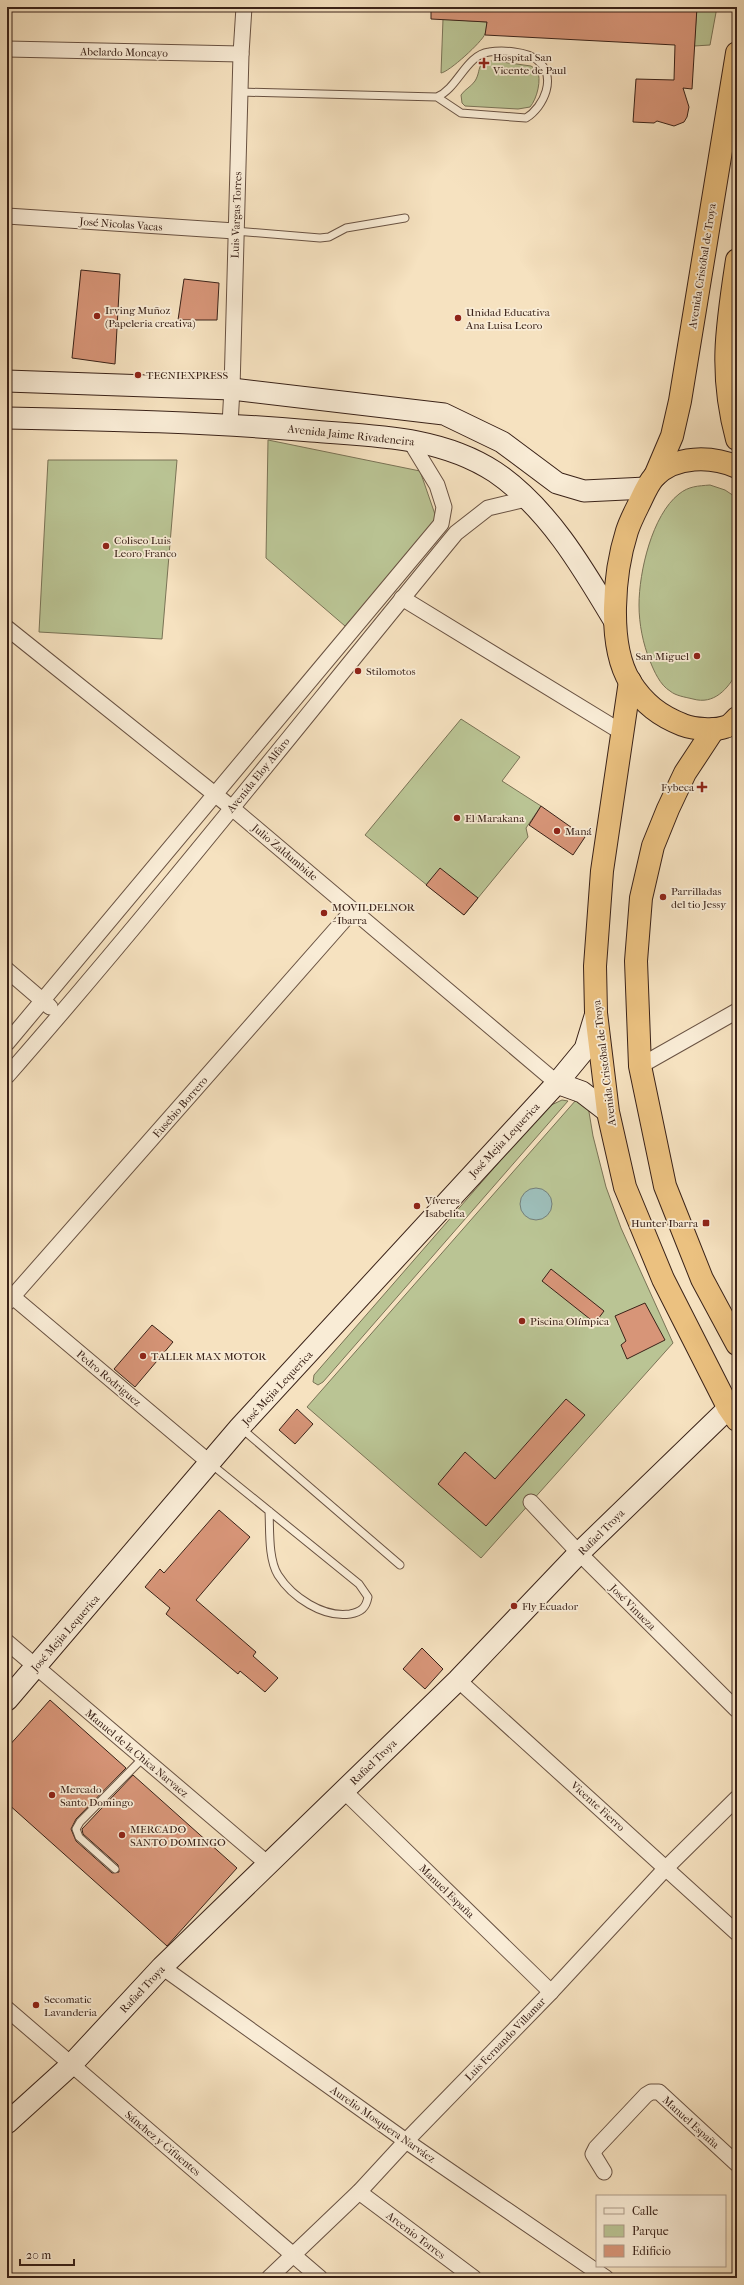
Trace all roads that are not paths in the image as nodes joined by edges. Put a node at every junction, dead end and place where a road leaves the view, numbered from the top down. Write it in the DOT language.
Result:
graph roads {
  1 [pos="244,7"];
  2 [pos="7,49"];
  3 [pos="737,53"];
  4 [pos="241,54"];
  5 [pos="240,92"];
  6 [pos="437,97"];
  7 [pos="7,216"];
  8 [pos="405,218"];
  9 [pos="235,231"];
  10 [pos="737,260"];
  11 [pos="7,381"];
  12 [pos="232,389"];
  13 [pos="7,418"];
  14 [pos="230,424"];
  15 [pos="409,439"];
  16 [pos="737,439"];
  17 [pos="737,467"];
  18 [pos="651,482"];
  19 [pos="526,499"];
  20 [pos="402,598"];
  21 [pos="616,622"];
  22 [pos="7,628"];
  23 [pos="630,681"];
  24 [pos="729,726"];
  25 [pos="623,733"];
  26 [pos="215,795"];
  27 [pos="232,808"];
  28 [pos="353,910"];
  29 [pos="7,970"];
  30 [pos="43,1001"];
  31 [pos="737,1012"];
  32 [pos="596,1013"];
  33 [pos="60,1015"];
  34 [pos="7,1043"];
  35 [pos="640,1066"];
  36 [pos="7,1076"];
  37 [pos="557,1083"];
  38 [pos="608,1112"];
  39 [pos="9,1297"];
  40 [pos="737,1344"];
  41 [pos="734,1409"];
  42 [pos="240,1428"];
  43 [pos="210,1463"];
  44 [pos="531,1502"];
  45 [pos="269,1511"];
  46 [pos="579,1553"];
  47 [pos="400,1564"];
  48 [pos="7,1642"];
  49 [pos="36,1667"];
  50 [pos="458,1680"];
  51 [pos="7,1700"];
  52 [pos="737,1710"];
  53 [pos="143,1758"];
  54 [pos="343,1790"];
  55 [pos="737,1798"];
  56 [pos="268,1864"];
  57 [pos="666,1868"];
  58 [pos="115,1869"];
  59 [pos="737,1933"];
  60 [pos="162,1966"];
  61 [pos="551,1992"];
  62 [pos="7,2008"];
  63 [pos="71,2065"];
  64 [pos="7,2123"];
  65 [pos="406,2141"];
  66 [pos="737,2164"];
  67 [pos="604,2172"];
  68 [pos="359,2192"];
  69 [pos="293,2254"];
  70 [pos="269,2278"];
  71 [pos="320,2278"];
  72 [pos="474,2278"];
  73 [pos="606,2278"];
  1 -- 4 [label="street, Luis Vargas Torres"];
  2 -- 4 [label="street, Abelardo Moncayo"];
  3 -- 18 [label="highway, Avenida Cristóbal de Troya"];
  4 -- 5 [label="street, Luis Vargas Torres"];
  5 -- 6 [label="lane"];
  5 -- 9 [label="street, Luis Vargas Torres"];
  6 -- 6 [label="lane"];
  7 -- 9 [label="street, José Nicolas Vacas"];
  8 -- 9 [label="lane"];
  9 -- 12 [label="street, Luis Vargas Torres"];
  10 -- 16 [label="highway"];
  11 -- 12 [label="street"];
  12 -- 14 [label="street, Luis Vargas Torres"];
  12 -- 18 [label="street"];
  13 -- 14 [label="street, Avenida Jaime Rivadeneira"];
  14 -- 15 [label="street, Avenida Jaime Rivadeneira"];
  15 -- 19 [label="street, Avenida Jaime Rivadeneira"];
  15 -- 26 [label="street, Avenida Eloy Alfaro"];
  17 -- 18 [label="highway"];
  18 -- 21 [label="highway, Avenida Cristóbal de Troya"];
  19 -- 20 [label="street, Avenida Eloy Alfaro"];
  19 -- 21 [label="street, Avenida Jaime Rivadeneira"];
  20 -- 25 [label="street"];
  20 -- 27 [label="street, Avenida Eloy Alfaro"];
  21 -- 23 [label="highway, Avenida Cristóbal de Troya"];
  22 -- 26 [label="street, Julio Zaldumbide"];
  23 -- 24 [label="highway, Avenida Cristóbal de Troya"];
  23 -- 25 [label="highway, Avenida Cristóbal de Troya"];
  24 -- 35 [label="highway"];
  25 -- 32 [label="highway, Avenida Cristóbal de Troya"];
  26 -- 27 [label="street, Julio Zaldumbide"];
  26 -- 30 [label="street, Avenida Eloy Alfaro"];
  27 -- 28 [label="street, Julio Zaldumbide"];
  27 -- 33 [label="street, Avenida Eloy Alfaro"];
  28 -- 37 [label="street, Julio Zaldumbide"];
  28 -- 39 [label="street, Eusebio Borrero"];
  29 -- 30 [label="street"];
  30 -- 33 [label="street"];
  30 -- 34 [label="street, Avenida Eloy Alfaro"];
  31 -- 35 [label="street"];
  32 -- 37 [label="street, José Mejia Lequerica"];
  32 -- 38 [label="highway, Avenida Cristóbal de Troya"];
  33 -- 36 [label="street, Avenida Eloy Alfaro"];
  35 -- 40 [label="highway"];
  37 -- 38 [label="street"];
  37 -- 42 [label="street, José Mejia Lequerica"];
  38 -- 41 [label="highway, Avenida Cristóbal de Troya"];
  39 -- 43 [label="street, Pedro Rodriguez"];
  41 -- 46 [label="street, Rafael Troya"];
  42 -- 43 [label="street, José Mejia Lequerica"];
  42 -- 47 [label="lane"];
  43 -- 45 [label="lane"];
  43 -- 49 [label="street, José Mejia Lequerica"];
  44 -- 46 [label="street, José Vinueza"];
  45 -- 45 [label="lane"];
  46 -- 50 [label="street, Rafael Troya"];
  46 -- 52 [label="street, José Vinueza"];
  48 -- 49 [label="street, Manuel de la Chica Narvaez"];
  49 -- 51 [label="street, José Mejia Lequerica"];
  49 -- 53 [label="street, Manuel de la Chica Narvaez"];
  50 -- 54 [label="street, Rafael Troya"];
  50 -- 57 [label="street, Vicente Fierro"];
  53 -- 56 [label="street, Manuel de la Chica Narvaez"];
  53 -- 58 [label="lane"];
  54 -- 56 [label="street, Rafael Troya"];
  54 -- 61 [label="street, Manuel España"];
  55 -- 57 [label="street, Luis Fernando Villamar"];
  56 -- 60 [label="street, Rafael Troya"];
  57 -- 59 [label="street, Vicente Fierro"];
  57 -- 61 [label="street, Luis Fernando Villamar"];
  60 -- 63 [label="street, Rafael Troya"];
  60 -- 65 [label="street, Aurelio Mosquera Narváez"];
  61 -- 65 [label="street, Luis Fernando Villamar"];
  62 -- 63 [label="street, Sánchez y Cifuentes"];
  63 -- 64 [label="street, Rafael Troya"];
  63 -- 69 [label="street, Sánchez y Cifuentes"];
  65 -- 68 [label="street, Luis Fernando Villamar"];
  65 -- 73 [label="street, Aurelio Mosquera Narváez"];
  66 -- 67 [label="street, Manuel España"];
  68 -- 69 [label="street, Luis Fernando Villamar"];
  68 -- 72 [label="street, Arcenio Torres"];
  69 -- 70 [label="street, Luis Fernando Villamar"];
  69 -- 71 [label="street, Sánchez y Cifuentes"];
}
